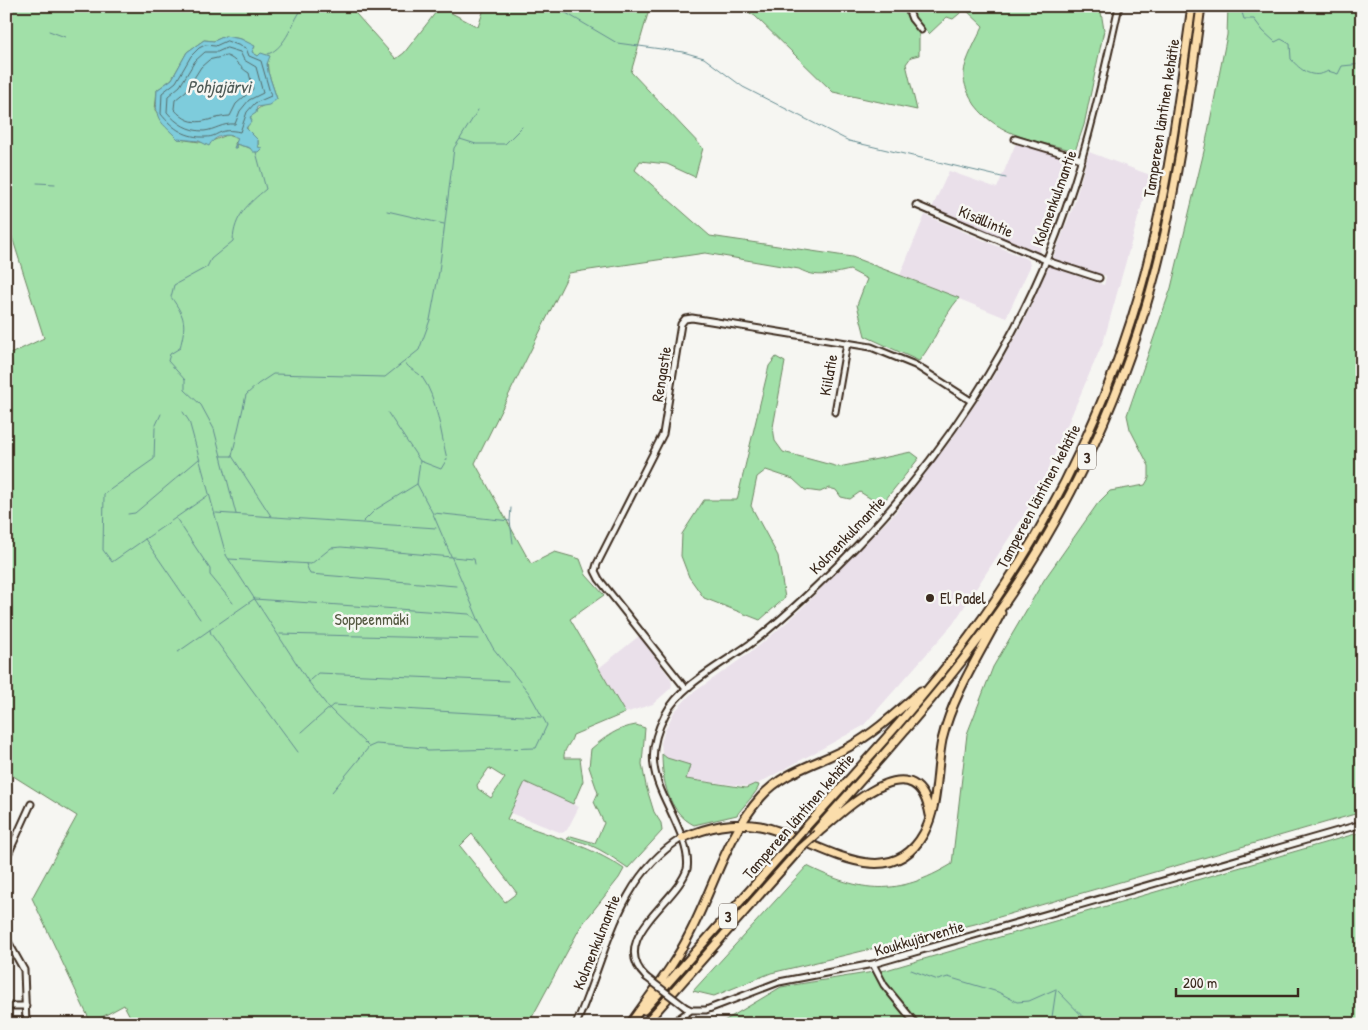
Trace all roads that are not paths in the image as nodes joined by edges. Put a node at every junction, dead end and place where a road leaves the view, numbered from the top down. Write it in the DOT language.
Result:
graph roads {
  1 [pos="907,6"];
  2 [pos="1120,6"];
  3 [pos="1192,6"];
  4 [pos="1201,6"];
  5 [pos="922,30"];
  6 [pos="1015,139"];
  7 [pos="1082,159"];
  8 [pos="916,205"];
  9 [pos="1046,260"];
  10 [pos="1099,278"];
  11 [pos="847,343"];
  12 [pos="971,401"];
  13 [pos="834,412"];
  14 [pos="1010,594"];
  15 [pos="941,672"];
  16 [pos="686,689"];
  17 [pos="31,804"];
  18 [pos="930,818"];
  19 [pos="741,824"];
  20 [pos="1362,824"];
  21 [pos="815,833"];
  22 [pos="682,838"];
  23 [pos="6,859"];
  24 [pos="6,938"];
  25 [pos="873,964"];
  26 [pos="6,1006"];
  27 [pos="26,1006"];
  28 [pos="690,1010"];
  29 [pos="26,1024"];
  30 [pos="576,1024"];
  31 [pos="631,1024"];
  32 [pos="645,1024"];
  33 [pos="671,1024"];
  34 [pos="916,1024"];
  1 -- 5 [label="street"];
  2 -- 7 [label="street, Kolmenkulmantie"];
  3 -- 15 [label="highway, Tampereen läntinen kehätie / 3"];
  4 -- 14 [label="highway, Tampereen läntinen kehätie / 3"];
  6 -- 7 [label="street"];
  7 -- 9 [label="street, Kolmenkulmantie"];
  8 -- 9 [label="street, Kisällintie"];
  9 -- 10 [label="street, Kisällintie"];
  9 -- 12 [label="street, Kolmenkulmantie"];
  11 -- 12 [label="street, Rengastie"];
  11 -- 13 [label="street, Kiilatie"];
  11 -- 16 [label="street, Rengastie"];
  12 -- 16 [label="street, Kolmenkulmantie"];
  14 -- 18 [label="highway"];
  14 -- 21 [label="highway, Tampereen läntinen kehätie / 3"];
  15 -- 19 [label="highway"];
  15 -- 31 [label="highway, Tampereen läntinen kehätie / 3, bridge"];
  16 -- 22 [label="street, Kolmenkulmantie"];
  17 -- 23 [label="street"];
  18 -- 19 [label="highway"];
  18 -- 21 [label="highway"];
  19 -- 22 [label="highway"];
  19 -- 31 [label="highway"];
  20 -- 25 [label="street, Koukkujärventie"];
  21 -- 32 [label="highway, Tampereen läntinen kehätie / 3, bridge"];
  22 -- 28 [label="street, bridge"];
  22 -- 30 [label="street, Kolmenkulmantie"];
  24 -- 27 [label="street"];
  25 -- 28 [label="street, Koukkujärventie"];
  25 -- 34 [label="street"];
  26 -- 27 [label="street"];
  27 -- 29 [label="street"];
  28 -- 33 [label="street"];
}
